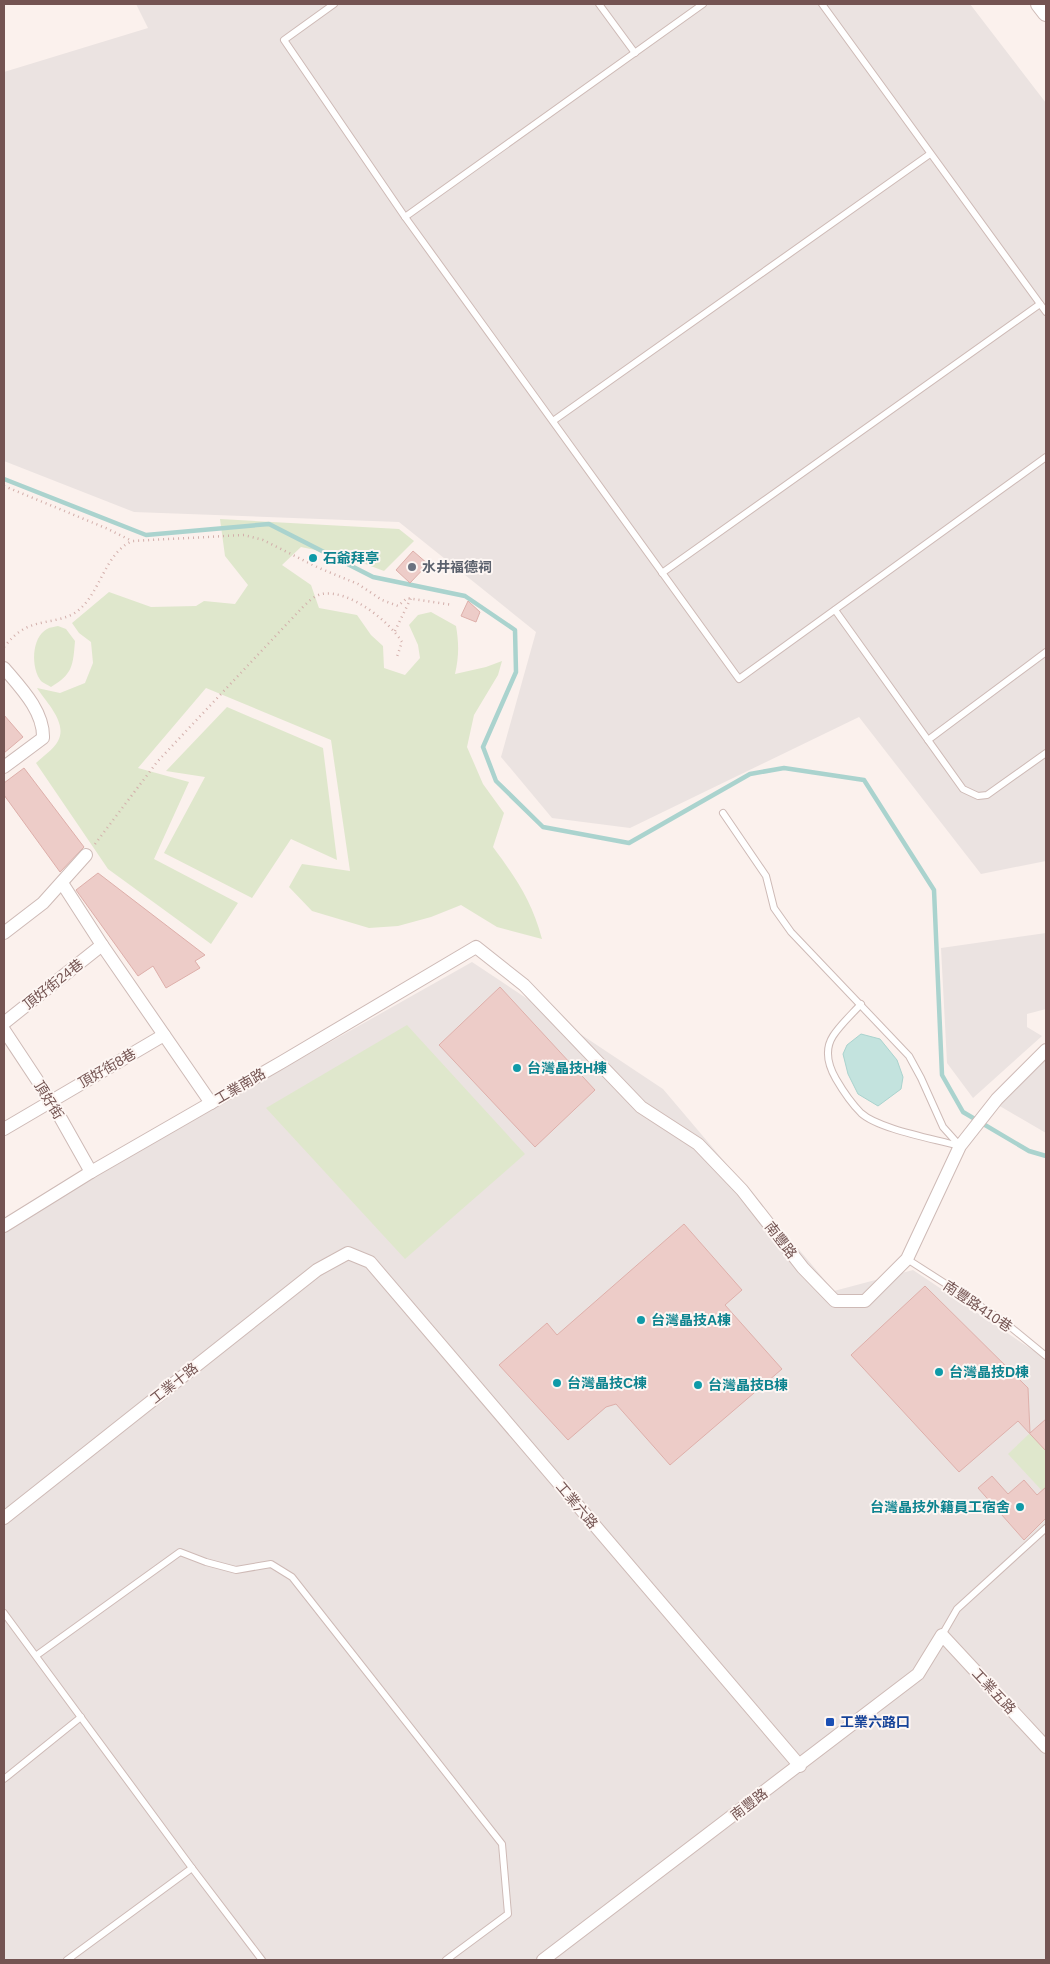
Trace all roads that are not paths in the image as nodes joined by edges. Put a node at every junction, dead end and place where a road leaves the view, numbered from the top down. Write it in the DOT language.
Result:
graph roads {
  1 [pos="334,4"];
  2 [pos="600,4"];
  3 [pos="704,4"];
  4 [pos="822,4"];
  5 [pos="1039,4"];
  6 [pos="1046,13"];
  7 [pos="635,53"];
  8 [pos="930,154"];
  9 [pos="405,217"];
  10 [pos="1040,304"];
  11 [pos="1046,312"];
  12 [pos="553,421"];
  13 [pos="1046,457"];
  14 [pos="662,573"];
  15 [pos="835,610"];
  16 [pos="1046,652"];
  17 [pos="4,668"];
  18 [pos="928,740"];
  19 [pos="1046,753"];
  20 [pos="4,767"];
  21 [pos="723,813"];
  22 [pos="86,855"];
  23 [pos="62,883"];
  24 [pos="4,933"];
  25 [pos="102,945"];
  26 [pos="476,947"];
  27 [pos="861,1004"];
  28 [pos="4,1022"];
  29 [pos="4,1030"];
  30 [pos="164,1035"];
  31 [pos="1046,1050"];
  32 [pos="51,1101"];
  33 [pos="211,1102"];
  34 [pos="4,1129"];
  35 [pos="960,1146"];
  36 [pos="91,1172"];
  37 [pos="4,1226"];
  38 [pos="348,1253"];
  39 [pos="907,1259"];
  40 [pos="1046,1356"];
  41 [pos="4,1518"];
  42 [pos="1046,1528"];
  43 [pos="4,1613"];
  44 [pos="942,1635"];
  45 [pos="37,1655"];
  46 [pos="81,1718"];
  47 [pos="1046,1747"];
  48 [pos="800,1766"];
  49 [pos="4,1779"];
  50 [pos="192,1868"];
  51 [pos="67,1960"];
  52 [pos="262,1960"];
  53 [pos="446,1960"];
  54 [pos="543,1960"];
  1 -- 9 [label="lane"];
  2 -- 7 [label="lane"];
  3 -- 7 [label="lane"];
  4 -- 8 [label="lane"];
  5 -- 6 [label="street"];
  7 -- 9 [label="lane"];
  8 -- 10 [label="lane"];
  8 -- 12 [label="lane"];
  9 -- 12 [label="lane"];
  10 -- 11 [label="lane"];
  10 -- 14 [label="lane"];
  12 -- 14 [label="lane"];
  13 -- 15 [label="lane"];
  14 -- 15 [label="lane"];
  15 -- 18 [label="lane"];
  16 -- 18 [label="lane"];
  17 -- 20 [label="street"];
  18 -- 19 [label="lane"];
  21 -- 27 [label="lane"];
  22 -- 23 [label="street"];
  23 -- 24 [label="street"];
  23 -- 25 [label="street"];
  25 -- 28 [label="street, 頂好街24巷"];
  25 -- 30 [label="street"];
  26 -- 33 [label="street, 工業南路"];
  26 -- 39 [label="street, 南豐路"];
  27 -- 35 [label="lane"];
  27 -- 35 [label="lane"];
  29 -- 32 [label="street, 頂好街"];
  30 -- 32 [label="street, 頂好街8巷"];
  30 -- 33 [label="street"];
  31 -- 35 [label="street, 南豐路"];
  32 -- 34 [label="street, 頂好街8巷"];
  32 -- 36 [label="street, 頂好街"];
  33 -- 36 [label="street, 工業南路"];
  35 -- 39 [label="street, 南豐路"];
  36 -- 37 [label="street, 工業南路"];
  38 -- 41 [label="street, 工業十路"];
  38 -- 48 [label="street, 工業六路"];
  39 -- 40 [label="lane, 南豐路410巷"];
  42 -- 44 [label="lane"];
  43 -- 45 [label="lane"];
  44 -- 47 [label="street, 工業五路"];
  44 -- 48 [label="street, 南豐路"];
  45 -- 46 [label="lane"];
  45 -- 53 [label="lane"];
  46 -- 49 [label="lane"];
  46 -- 50 [label="lane"];
  48 -- 54 [label="street, 南豐路"];
  50 -- 51 [label="lane"];
  50 -- 52 [label="lane"];
}
